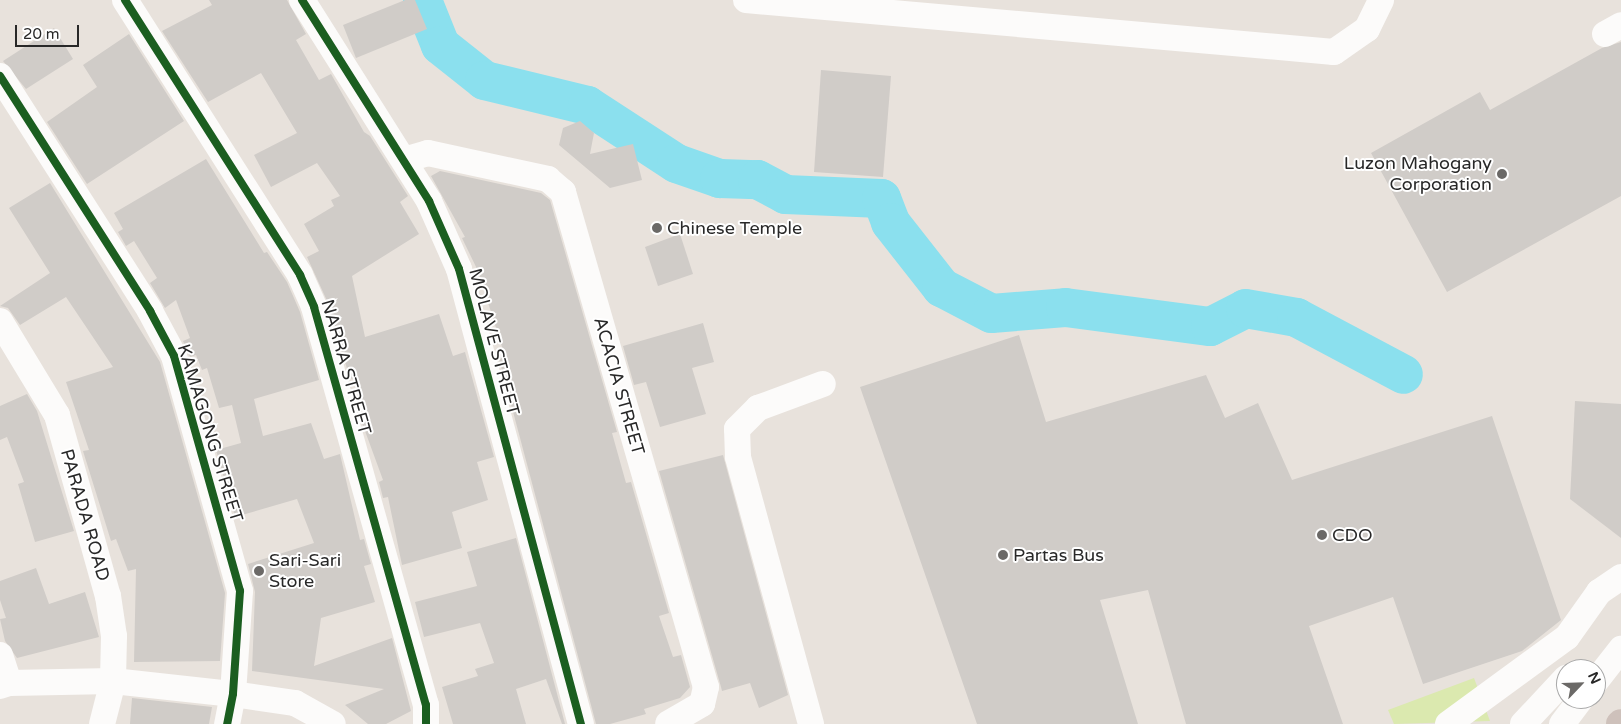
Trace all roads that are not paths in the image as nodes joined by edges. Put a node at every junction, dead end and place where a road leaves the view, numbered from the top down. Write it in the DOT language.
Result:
graph roads {
  1 [pos="125,0"];
  2 [pos="302,0"];
  3 [pos="746,0"];
  4 [pos="1382,0"];
  5 [pos="0,76"];
  6 [pos="404,160"];
  7 [pos="0,321"];
  8 [pos="823,384"];
  9 [pos="1621,577"];
  10 [pos="1621,649"];
  11 [pos="0,655"];
  12 [pos="1606,668"];
  13 [pos="112,681"];
  14 [pos="4,684"];
  15 [pos="1556,688"];
  16 [pos="233,694"];
  17 [pos="1573,709"];
  18 [pos="102,724"];
  19 [pos="227,724"];
  20 [pos="333,724"];
  21 [pos="426,724"];
  22 [pos="581,724"];
  23 [pos="668,724"];
  24 [pos="811,724"];
  25 [pos="1448,724"];
  26 [pos="1522,724"];
  27 [pos="1562,724"];
  1 -- 21 [label="street, NARRA STREET"];
  2 -- 6 [label="street, MOLAVE STREET"];
  3 -- 4 [label="street"];
  5 -- 16 [label="street, KAMAGONG STREET"];
  6 -- 22 [label="street, MOLAVE STREET"];
  6 -- 23 [label="street, ACACIA STREET"];
  7 -- 13 [label="street, PARADA ROAD"];
  8 -- 24 [label="street"];
  9 -- 25 [label="street"];
  10 -- 12 [label="street"];
  11 -- 14 [label="street"];
  13 -- 14 [label="street"];
  13 -- 16 [label="street"];
  13 -- 18 [label="street, PARADA ROAD"];
  15 -- 26 [label="street"];
  16 -- 19 [label="street, KAMAGONG STREET"];
  16 -- 20 [label="street"];
  17 -- 27 [label="street"];
}
